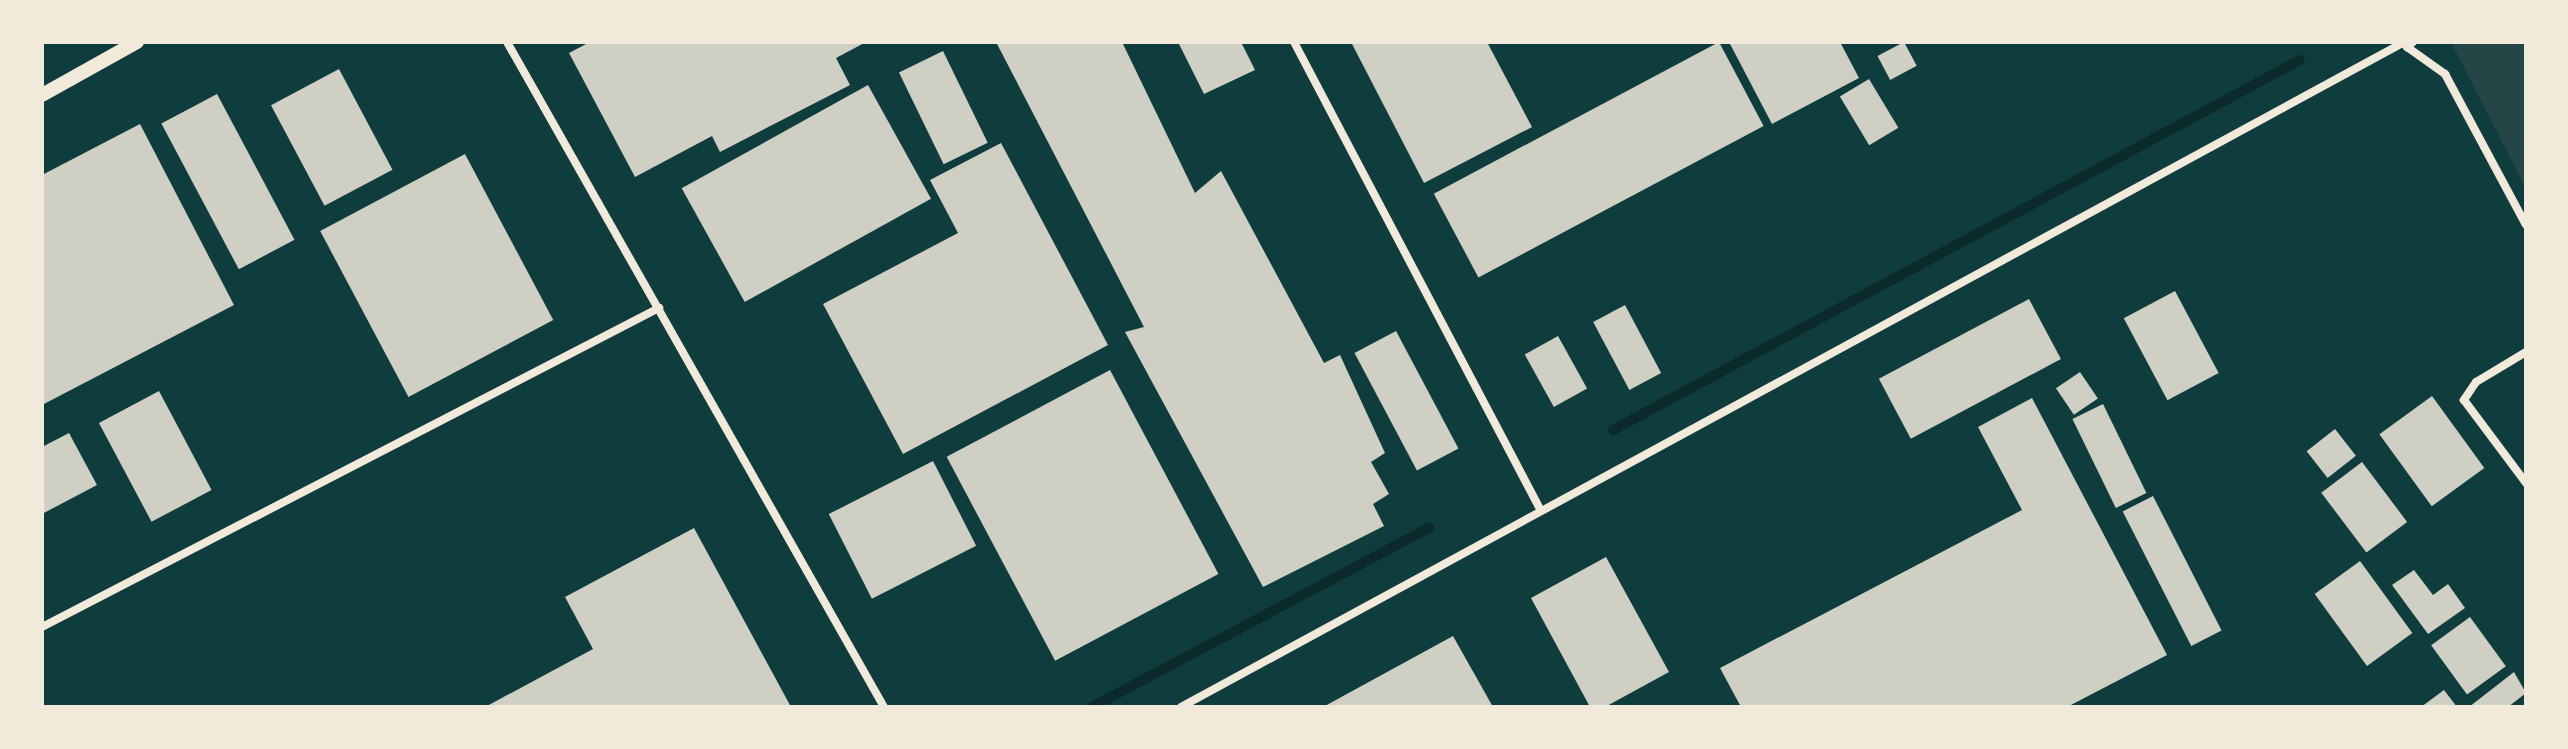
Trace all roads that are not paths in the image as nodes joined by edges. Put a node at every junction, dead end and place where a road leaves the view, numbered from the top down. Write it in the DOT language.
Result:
graph roads {
  1 [pos="137,42"];
  2 [pos="507,42"];
  3 [pos="1294,42"];
  4 [pos="2408,44"];
  5 [pos="42,95"];
  6 [pos="2526,225"];
  7 [pos="659,308"];
  8 [pos="2526,352"];
  9 [pos="2526,483"];
  10 [pos="1540,509"];
  11 [pos="42,627"];
  12 [pos="884,707"];
  13 [pos="1181,707"];
  1 -- 5 [label="street"];
  2 -- 7 [label="street"];
  3 -- 10 [label="street"];
  4 -- 6 [label="street"];
  4 -- 10 [label="street"];
  7 -- 11 [label="street"];
  7 -- 12 [label="street"];
  8 -- 9 [label="street"];
  10 -- 13 [label="street"];
}
